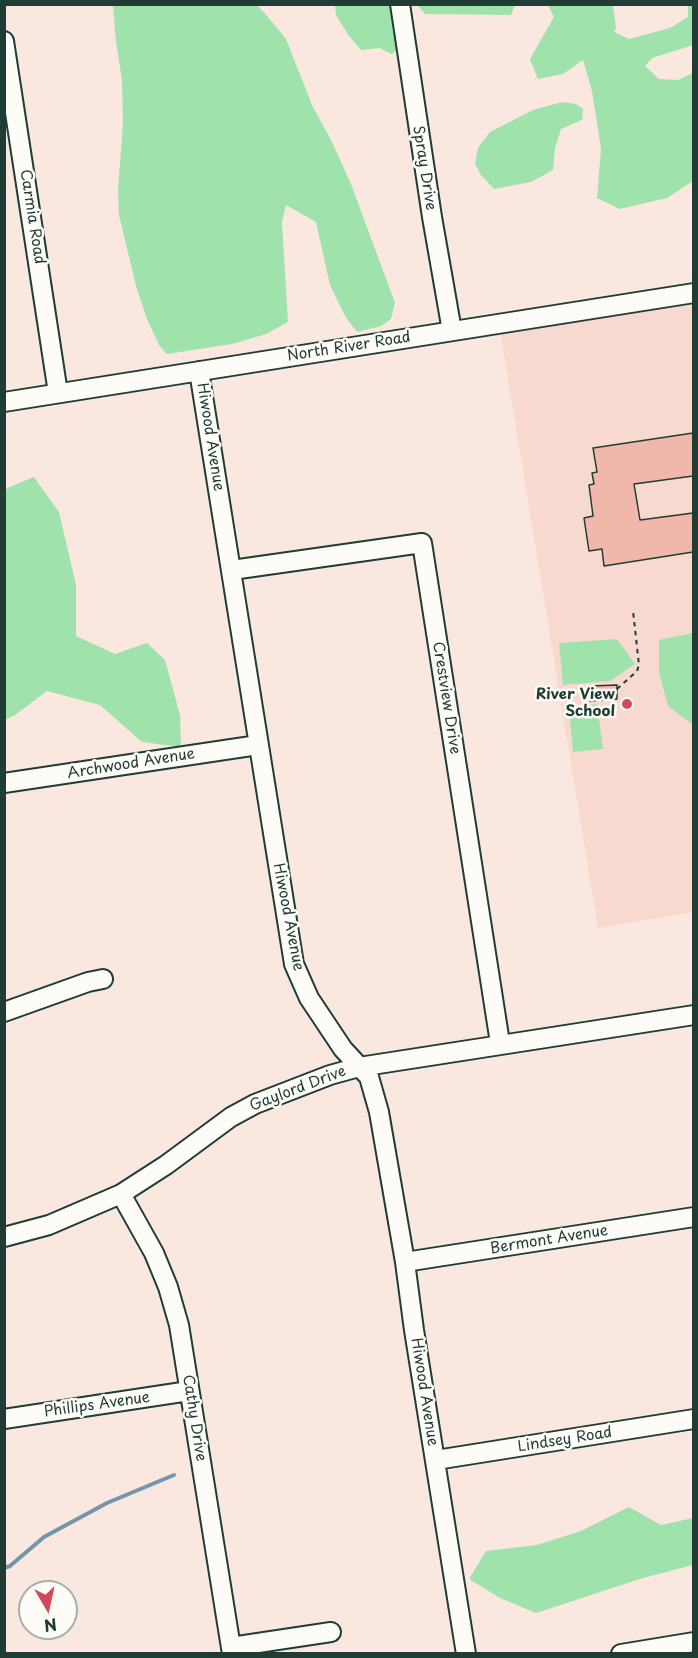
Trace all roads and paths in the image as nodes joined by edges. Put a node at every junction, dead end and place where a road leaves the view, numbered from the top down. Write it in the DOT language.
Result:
graph roads {
  1 [pos="400,4"];
  2 [pos="4,41"];
  3 [pos="693,293"];
  4 [pos="452,331"];
  5 [pos="199,371"];
  6 [pos="58,393"];
  7 [pos="4,402"];
  8 [pos="232,570"];
  9 [pos="633,611"];
  10 [pos="617,689"];
  11 [pos="258,745"];
  12 [pos="4,783"];
  13 [pos="103,979"];
  14 [pos="4,1012"];
  15 [pos="693,1015"];
  16 [pos="500,1043"];
  17 [pos="359,1067"];
  18 [pos="121,1194"];
  19 [pos="693,1217"];
  20 [pos="4,1237"];
  21 [pos="405,1262"];
  22 [pos="189,1391"];
  23 [pos="4,1419"];
  24 [pos="693,1419"];
  25 [pos="436,1460"];
  26 [pos="331,1632"];
  27 [pos="693,1642"];
  28 [pos="231,1650"];
  29 [pos="465,1653"];
  30 [pos="621,1653"];
  1 -- 4 [label="street, Spray Drive"];
  2 -- 6 [label="street, Carmia Road"];
  3 -- 4 [label="street, North River Road"];
  4 -- 5 [label="street, North River Road"];
  5 -- 6 [label="street, North River Road"];
  5 -- 8 [label="street, Hiwood Avenue"];
  6 -- 7 [label="street, North River Road"];
  8 -- 11 [label="street, Hiwood Avenue"];
  8 -- 16 [label="street, Crestview Drive"];
  9 -- 10 [label="path"];
  11 -- 12 [label="street, Archwood Avenue"];
  11 -- 17 [label="street, Hiwood Avenue"];
  13 -- 14 [label="street"];
  15 -- 16 [label="street, Gaylord Drive"];
  16 -- 17 [label="street, Gaylord Drive"];
  17 -- 18 [label="street, Gaylord Drive"];
  17 -- 21 [label="street, Hiwood Avenue"];
  18 -- 20 [label="street, Gaylord Drive"];
  18 -- 22 [label="street, Cathy Drive"];
  19 -- 21 [label="street, Bermont Avenue"];
  21 -- 25 [label="street, Hiwood Avenue"];
  22 -- 23 [label="street, Phillips Avenue"];
  22 -- 28 [label="street, Cathy Drive"];
  24 -- 25 [label="street, Lindsey Road"];
  25 -- 29 [label="street, Hiwood Avenue"];
  26 -- 28 [label="street"];
  27 -- 30 [label="street"];
}
